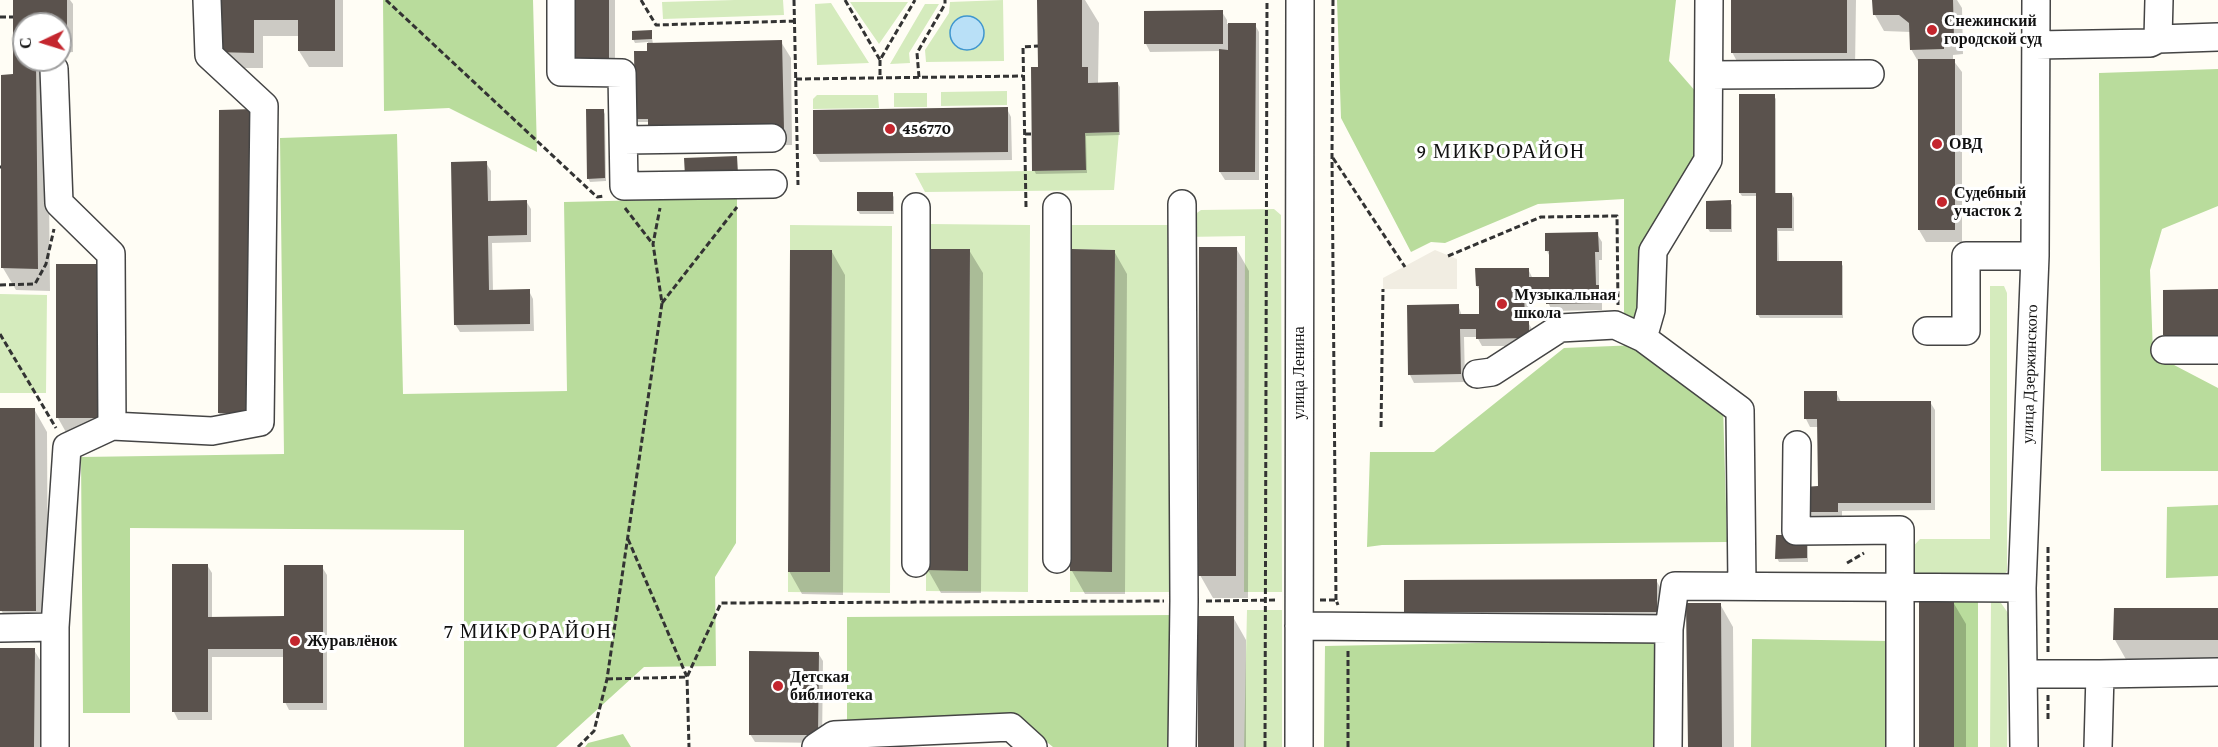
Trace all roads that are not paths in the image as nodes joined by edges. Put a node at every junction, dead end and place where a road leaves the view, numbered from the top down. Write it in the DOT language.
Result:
graph roads {
  1 [pos="207,0"];
  2 [pos="561,0"];
  3 [pos="1300,0"];
  4 [pos="1709,0"];
  5 [pos="2036,0"];
  6 [pos="2159,0"];
  7 [pos="2218,38"];
  8 [pos="2158,39"];
  9 [pos="2036,45"];
  10 [pos="54,72"];
  11 [pos="1870,74"];
  12 [pos="1709,75"];
  13 [pos="772,138"];
  14 [pos="624,140"];
  15 [pos="785,184"];
  16 [pos="1182,204"];
  17 [pos="916,207"];
  18 [pos="1057,207"];
  19 [pos="2035,256"];
  20 [pos="1927,331"];
  21 [pos="1643,338"];
  22 [pos="2165,350"];
  23 [pos="2218,350"];
  24 [pos="1477,374"];
  25 [pos="112,426"];
  26 [pos="1797,445"];
  27 [pos="1057,559"];
  28 [pos="916,563"];
  29 [pos="1742,585"];
  30 [pos="1900,588"];
  31 [pos="2022,588"];
  32 [pos="1299,626"];
  33 [pos="55,627"];
  34 [pos="0,628"];
  35 [pos="1669,629"];
  36 [pos="2218,672"];
  37 [pos="2024,674"];
  38 [pos="2100,674"];
  39 [pos="55,747"];
  40 [pos="816,747"];
  41 [pos="1033,747"];
  42 [pos="1182,747"];
  43 [pos="1299,747"];
  44 [pos="1668,747"];
  45 [pos="1900,747"];
  46 [pos="2024,747"];
  47 [pos="2098,747"];
  1 -- 25 [label="street"];
  2 -- 14 [label="street"];
  3 -- 32 [label="street, улица Ленина"];
  4 -- 12 [label="street"];
  5 -- 9 [label="street, улица Дзержинского"];
  6 -- 8 [label="street"];
  7 -- 8 [label="street"];
  8 -- 9 [label="street"];
  9 -- 19 [label="street, улица Дзержинского"];
  10 -- 25 [label="street"];
  11 -- 12 [label="street"];
  12 -- 21 [label="street"];
  13 -- 14 [label="street"];
  14 -- 15 [label="street"];
  16 -- 42 [label="street"];
  17 -- 28 [label="street"];
  18 -- 27 [label="street"];
  19 -- 20 [label="street"];
  19 -- 31 [label="street, улица Дзержинского"];
  21 -- 24 [label="street"];
  21 -- 29 [label="street"];
  22 -- 23 [label="street"];
  25 -- 33 [label="street"];
  26 -- 30 [label="street"];
  29 -- 30 [label="street"];
  29 -- 35 [label="street"];
  30 -- 31 [label="street"];
  30 -- 45 [label="street"];
  31 -- 37 [label="street, улица Дзержинского"];
  32 -- 35 [label="street"];
  32 -- 43 [label="street, улица Ленина"];
  33 -- 34 [label="street"];
  33 -- 39 [label="street"];
  35 -- 44 [label="street"];
  36 -- 38 [label="street"];
  37 -- 38 [label="street"];
  37 -- 46 [label="street, улица Дзержинского"];
  38 -- 47 [label="street"];
  40 -- 41 [label="street"];
}
